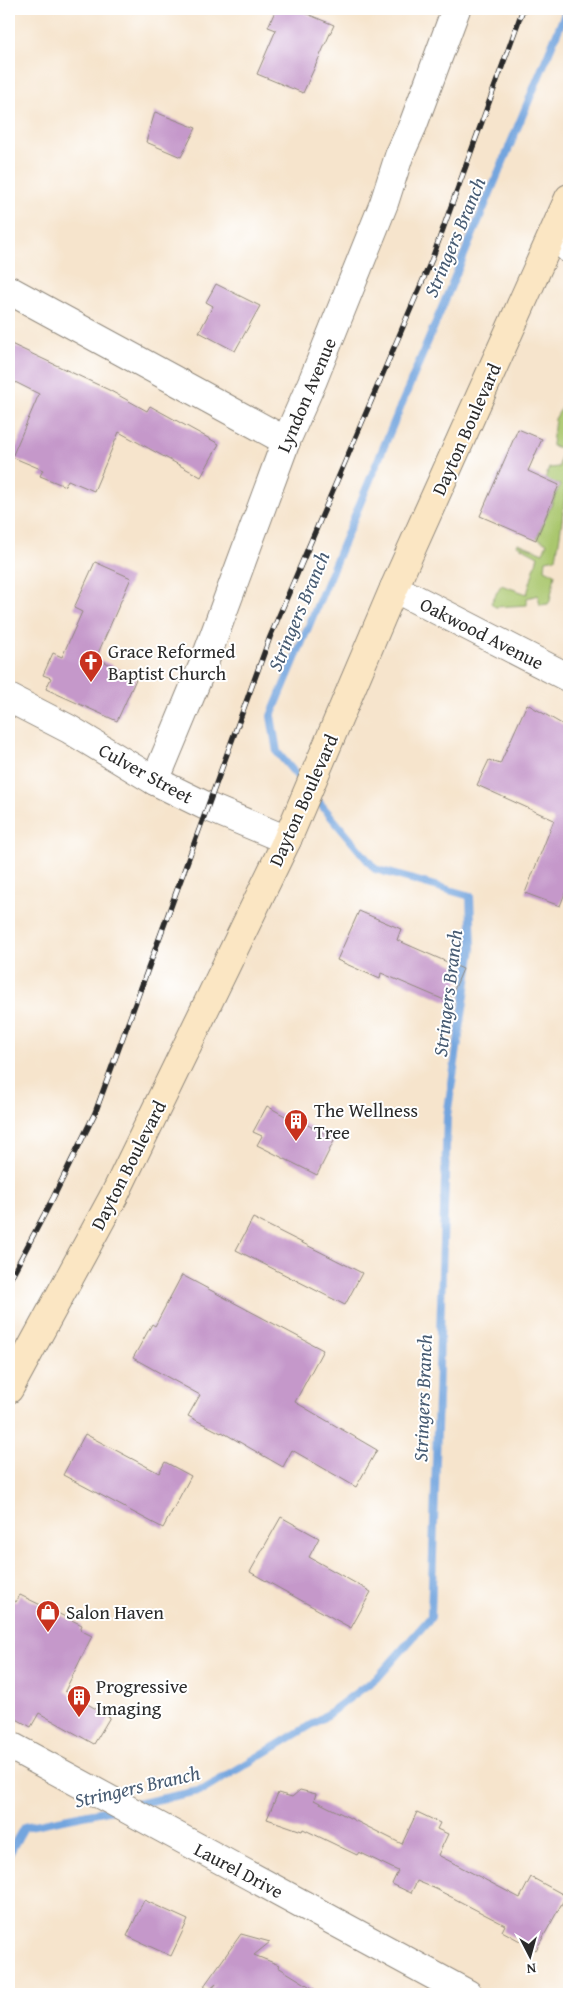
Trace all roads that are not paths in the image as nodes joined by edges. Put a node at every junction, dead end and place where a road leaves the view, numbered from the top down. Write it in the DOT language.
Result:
graph roads {
  1 [pos="456,9"];
  2 [pos="565,209"];
  3 [pos="569,249"];
  4 [pos="9,290"];
  5 [pos="286,441"];
  6 [pos="394,588"];
  7 [pos="569,678"];
  8 [pos="9,698"];
  9 [pos="155,781"];
  10 [pos="287,840"];
  11 [pos="9,1389"];
  12 [pos="9,1746"];
  13 [pos="468,1994"];
  1 -- 5 [label="street, Lyndon Avenue"];
  2 -- 3 [label="street"];
  2 -- 6 [label="main road, Dayton Boulevard"];
  4 -- 5 [label="street"];
  5 -- 9 [label="street, Lyndon Avenue"];
  6 -- 7 [label="street, Oakwood Avenue"];
  6 -- 10 [label="main road, Dayton Boulevard"];
  8 -- 9 [label="street, Culver Street"];
  9 -- 10 [label="street, Culver Street"];
  10 -- 11 [label="main road, Dayton Boulevard"];
  12 -- 13 [label="street, Laurel Drive"];
}
